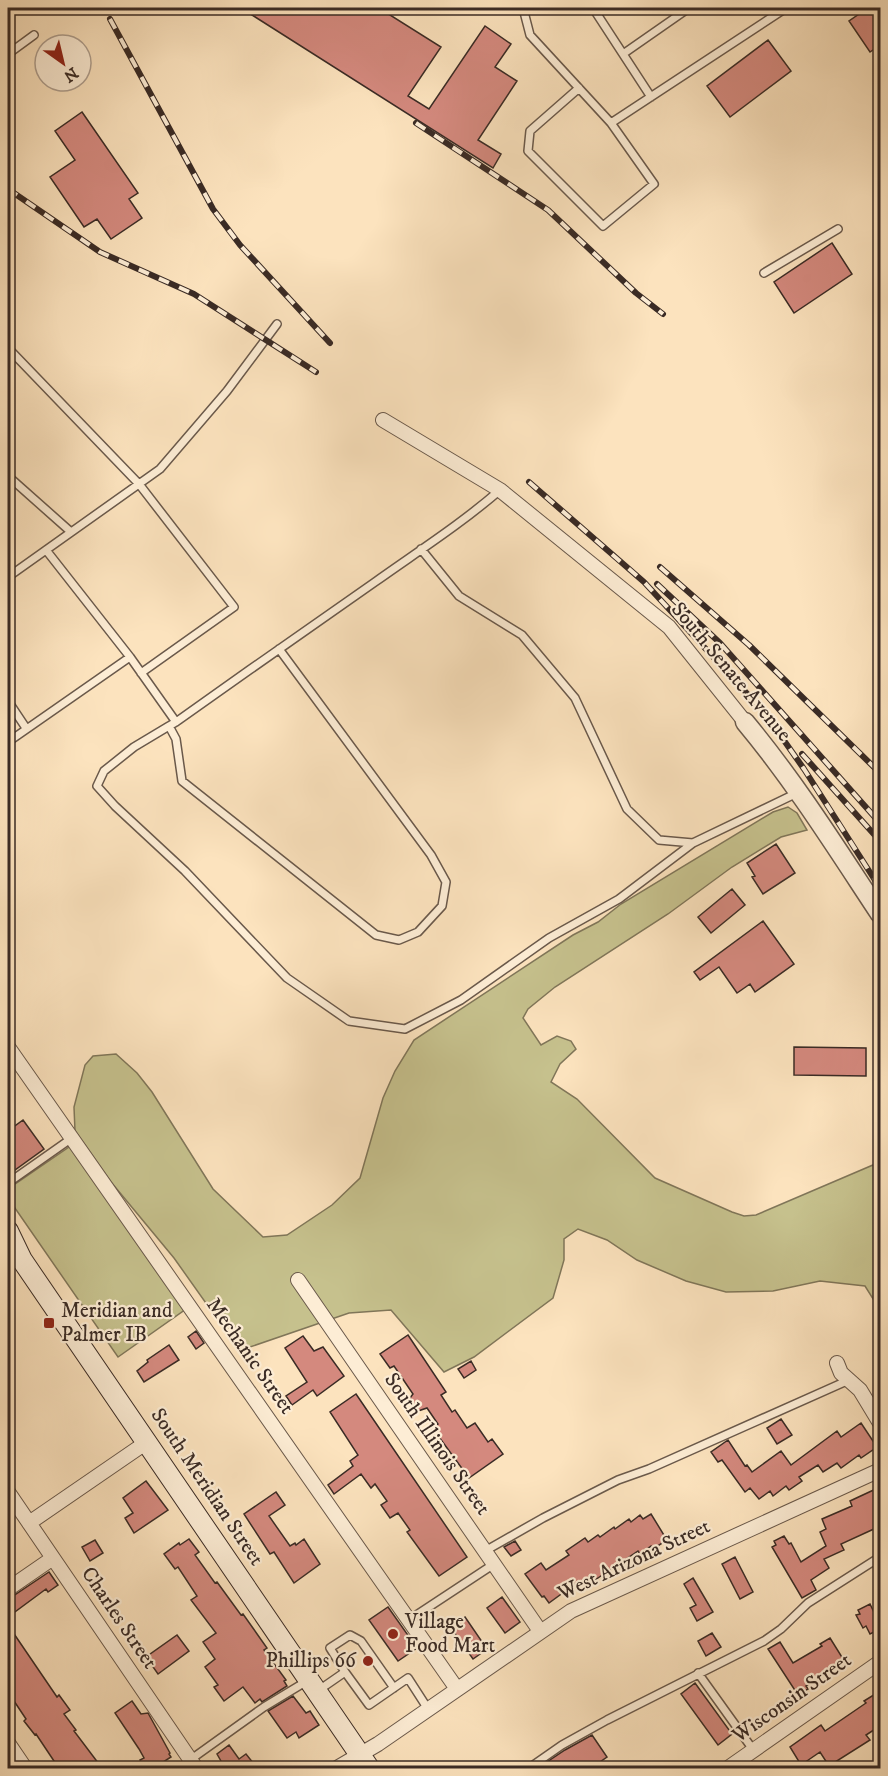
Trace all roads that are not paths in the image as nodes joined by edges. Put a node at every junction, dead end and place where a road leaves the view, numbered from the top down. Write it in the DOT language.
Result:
graph roads {
  1 [pos="523,8"];
  2 [pos="593,8"];
  3 [pos="689,8"];
  4 [pos="786,8"];
  5 [pos="33,36"];
  6 [pos="8,54"];
  7 [pos="623,54"];
  8 [pos="579,88"];
  9 [pos="651,97"];
  10 [pos="611,123"];
  11 [pos="838,229"];
  12 [pos="764,273"];
  13 [pos="277,324"];
  14 [pos="8,348"];
  15 [pos="383,420"];
  16 [pos="8,476"];
  17 [pos="139,484"];
  18 [pos="500,490"];
  19 [pos="71,532"];
  20 [pos="421,549"];
  21 [pos="46,550"];
  22 [pos="8,577"];
  23 [pos="279,649"];
  24 [pos="130,657"];
  25 [pos="141,673"];
  26 [pos="8,701"];
  27 [pos="745,722"];
  28 [pos="173,724"];
  29 [pos="26,728"];
  30 [pos="8,742"];
  31 [pos="799,792"];
  32 [pos="693,843"];
  33 [pos="880,914"];
  34 [pos="8,1047"];
  35 [pos="72,1138"];
  36 [pos="8,1184"];
  37 [pos="8,1232"];
  38 [pos="13,1255"];
  39 [pos="298,1280"];
  40 [pos="837,1363"];
  41 [pos="849,1380"];
  42 [pos="880,1423"];
  43 [pos="147,1442"];
  44 [pos="880,1470"];
  45 [pos="8,1492"];
  46 [pos="29,1523"];
  47 [pos="485,1551"];
  48 [pos="880,1557"];
  49 [pos="53,1558"];
  50 [pos="494,1564"];
  51 [pos="8,1589"];
  52 [pos="409,1620"];
  53 [pos="540,1631"];
  54 [pos="880,1662"];
  55 [pos="345,1672"];
  56 [pos="698,1673"];
  57 [pos="313,1685"];
  58 [pos="394,1688"];
  59 [pos="457,1689"];
  60 [pos="428,1709"];
  61 [pos="8,1743"];
  62 [pos="754,1751"];
  63 [pos="365,1762"];
  64 [pos="193,1764"];
  65 [pos="25,1768"];
  66 [pos="337,1768"];
  67 [pos="530,1768"];
  68 [pos="728,1768"];
  1 -- 8 [label="lane"];
  2 -- 7 [label="lane"];
  3 -- 7 [label="lane"];
  4 -- 9 [label="lane"];
  5 -- 6 [label="lane"];
  7 -- 9 [label="lane"];
  8 -- 10 [label="lane"];
  8 -- 10 [label="lane"];
  9 -- 10 [label="lane"];
  11 -- 12 [label="lane"];
  13 -- 17 [label="lane"];
  14 -- 17 [label="lane"];
  15 -- 18 [label="street, South Senate Avenue"];
  16 -- 19 [label="lane"];
  17 -- 19 [label="lane"];
  17 -- 25 [label="lane"];
  18 -- 20 [label="lane"];
  18 -- 27 [label="street, South Senate Avenue"];
  19 -- 21 [label="lane"];
  20 -- 23 [label="lane"];
  20 -- 32 [label="lane"];
  21 -- 22 [label="lane"];
  21 -- 24 [label="lane"];
  23 -- 28 [label="lane"];
  23 -- 28 [label="lane"];
  24 -- 25 [label="lane"];
  24 -- 29 [label="lane"];
  25 -- 28 [label="lane"];
  26 -- 29 [label="lane"];
  27 -- 31 [label="street, South Senate Avenue"];
  28 -- 32 [label="lane"];
  29 -- 30 [label="lane"];
  31 -- 32 [label="lane"];
  31 -- 33 [label="street, South Senate Avenue"];
  34 -- 35 [label="street, Mechanic Street"];
  35 -- 36 [label="lane"];
  35 -- 52 [label="street, Mechanic Street"];
  37 -- 38 [label="main road, South Meridian Street"];
  38 -- 43 [label="main road, South Meridian Street"];
  39 -- 47 [label="street, South Illinois Street"];
  40 -- 41 [label="street"];
  41 -- 42 [label="street"];
  41 -- 47 [label="lane"];
  43 -- 46 [label="street"];
  43 -- 57 [label="main road, South Meridian Street"];
  44 -- 53 [label="street, West Arizona Street"];
  45 -- 46 [label="street, Charles Street"];
  46 -- 49 [label="street, Charles Street"];
  47 -- 50 [label="street, South Illinois Street"];
  48 -- 56 [label="lane"];
  49 -- 51 [label="street"];
  49 -- 64 [label="street, Charles Street"];
  50 -- 52 [label="lane"];
  50 -- 53 [label="street, South Illinois Street"];
  52 -- 59 [label="street, Mechanic Street"];
  53 -- 59 [label="street, West Arizona Street"];
  54 -- 62 [label="street, Wisconsin Street"];
  55 -- 57 [label="lane"];
  55 -- 58 [label="lane"];
  55 -- 58 [label="lane"];
  56 -- 62 [label="lane"];
  56 -- 67 [label="lane"];
  57 -- 63 [label="main road, South Meridian Street"];
  57 -- 64 [label="lane"];
  58 -- 60 [label="lane"];
  59 -- 60 [label="street, West Arizona Street"];
  60 -- 63 [label="street, West Arizona Street"];
  61 -- 65 [label="street"];
  62 -- 68 [label="street, Wisconsin Street"];
  63 -- 66 [label="street, West Arizona Street"];
}
